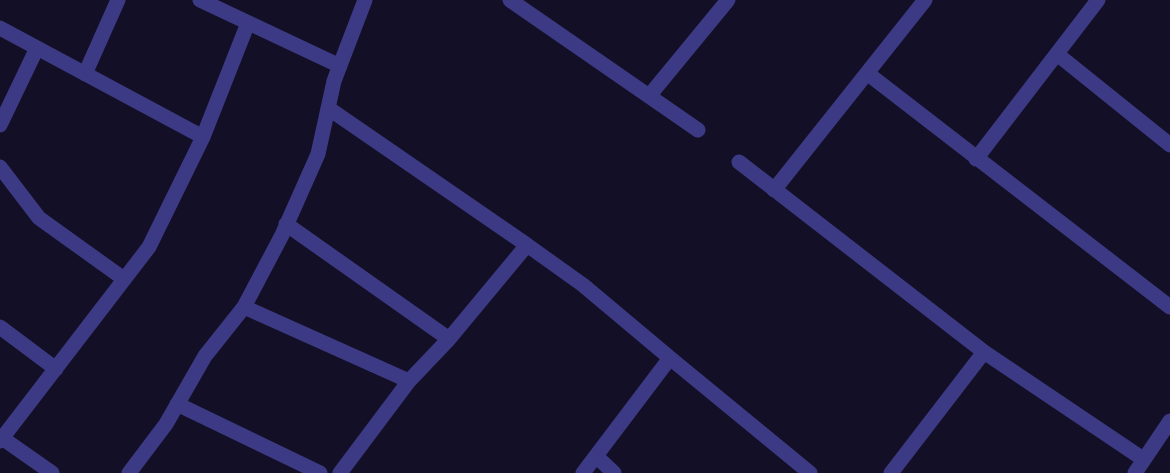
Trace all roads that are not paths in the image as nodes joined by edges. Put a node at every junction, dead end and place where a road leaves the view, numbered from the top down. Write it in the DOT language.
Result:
graph roads {
  1 [pos="118,0"];
  2 [pos="201,0"];
  3 [pos="365,0"];
  4 [pos="510,0"];
  5 [pos="728,0"];
  6 [pos="925,0"];
  7 [pos="1098,0"];
  8 [pos="248,23"];
  9 [pos="0,28"];
  10 [pos="37,48"];
  11 [pos="1057,54"];
  12 [pos="340,66"];
  13 [pos="867,73"];
  14 [pos="85,74"];
  15 [pos="649,96"];
  16 [pos="328,108"];
  17 [pos="0,125"];
  18 [pos="698,130"];
  19 [pos="203,137"];
  20 [pos="1170,145"];
  21 [pos="976,159"];
  22 [pos="739,162"];
  23 [pos="0,167"];
  24 [pos="774,190"];
  25 [pos="286,224"];
  26 [pos="527,245"];
  27 [pos="124,279"];
  28 [pos="244,307"];
  29 [pos="1170,307"];
  30 [pos="0,327"];
  31 [pos="449,339"];
  32 [pos="984,352"];
  33 [pos="670,358"];
  34 [pos="56,369"];
  35 [pos="409,381"];
  36 [pos="177,404"];
  37 [pos="1170,421"];
  38 [pos="1,439"];
  39 [pos="596,456"];
  40 [pos="1143,459"];
  41 [pos="52,473"];
  42 [pos="129,473"];
  43 [pos="320,473"];
  44 [pos="340,473"];
  45 [pos="583,473"];
  46 [pos="614,473"];
  47 [pos="810,473"];
  48 [pos="891,473"];
  49 [pos="1135,473"];
  1 -- 14 [label="street"];
  2 -- 8 [label="street"];
  3 -- 12 [label="street"];
  4 -- 15 [label="street"];
  5 -- 15 [label="street"];
  6 -- 13 [label="street"];
  7 -- 11 [label="street"];
  8 -- 12 [label="street"];
  8 -- 19 [label="street"];
  9 -- 10 [label="street"];
  10 -- 14 [label="street"];
  10 -- 17 [label="street"];
  11 -- 20 [label="street"];
  11 -- 21 [label="street"];
  12 -- 16 [label="street"];
  13 -- 21 [label="street"];
  13 -- 24 [label="street"];
  14 -- 19 [label="street"];
  15 -- 18 [label="street"];
  16 -- 25 [label="street"];
  16 -- 26 [label="street"];
  19 -- 27 [label="street"];
  21 -- 29 [label="street"];
  22 -- 24 [label="street"];
  23 -- 27 [label="street"];
  24 -- 32 [label="street"];
  25 -- 28 [label="street"];
  25 -- 31 [label="street"];
  26 -- 31 [label="street"];
  26 -- 33 [label="street"];
  27 -- 34 [label="street"];
  28 -- 35 [label="street"];
  28 -- 36 [label="street"];
  30 -- 34 [label="street"];
  31 -- 35 [label="street"];
  32 -- 40 [label="street"];
  32 -- 48 [label="street"];
  33 -- 39 [label="street"];
  33 -- 47 [label="street"];
  34 -- 38 [label="street"];
  35 -- 44 [label="street"];
  36 -- 42 [label="street"];
  36 -- 43 [label="street"];
  37 -- 40 [label="street"];
  38 -- 41 [label="street"];
  39 -- 45 [label="street"];
  39 -- 46 [label="street"];
  40 -- 49 [label="street"];
}
